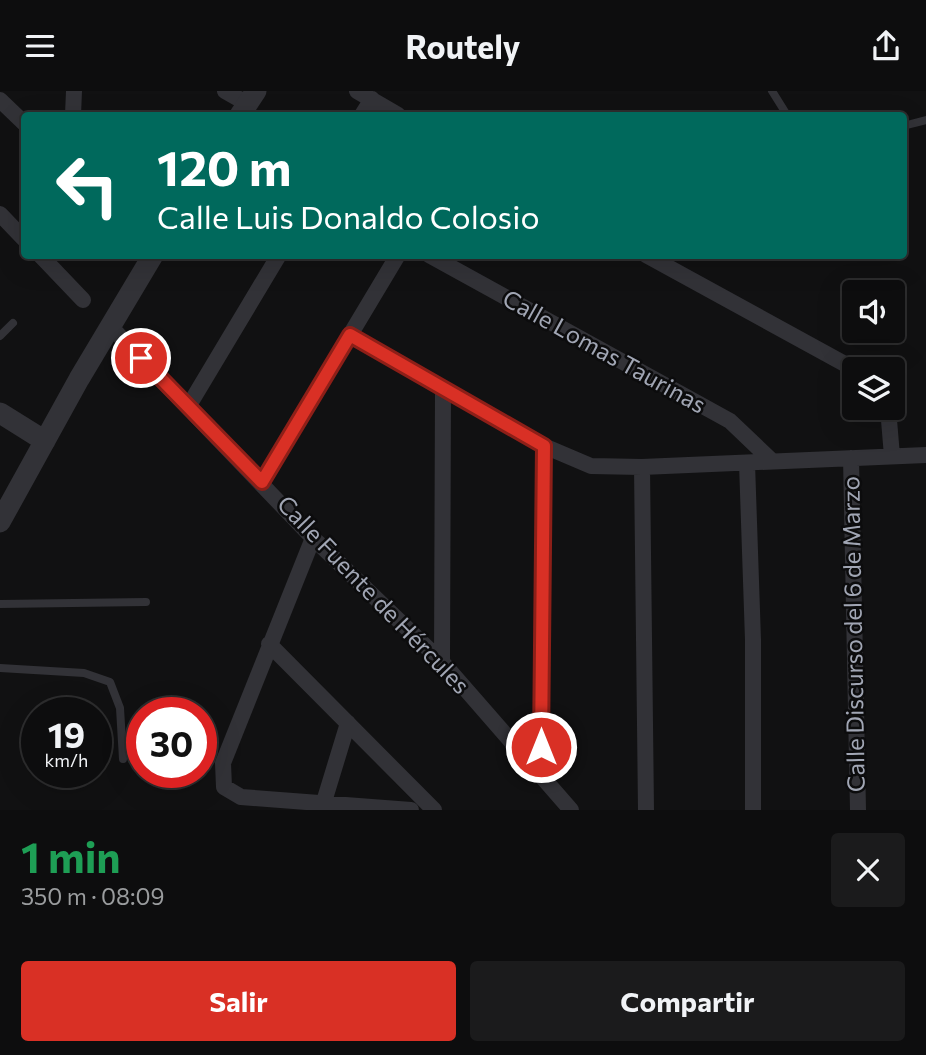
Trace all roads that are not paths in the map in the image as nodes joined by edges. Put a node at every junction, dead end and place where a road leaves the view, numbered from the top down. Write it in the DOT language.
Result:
graph roads {
  1 [pos="74,91"];
  2 [pos="225,91"];
  3 [pos="772,91"];
  4 [pos="365,95"];
  5 [pos="0,100"];
  6 [pos="248,103"];
  7 [pos="73,112"];
  8 [pos="393,112"];
  9 [pos="785,112"];
  10 [pos="21,120"];
  11 [pos="926,121"];
  12 [pos="907,125"];
  13 [pos="0,214"];
  14 [pos="21,236"];
  15 [pos="44,259"];
  16 [pos="151,259"];
  17 [pos="277,259"];
  18 [pos="396,259"];
  19 [pos="436,259"];
  20 [pos="653,259"];
  21 [pos="83,300"];
  22 [pos="13,323"];
  23 [pos="110,326"];
  24 [pos="0,335"];
  25 [pos="350,335"];
  26 [pos="842,362"];
  27 [pos="443,390"];
  28 [pos="188,407"];
  29 [pos="0,413"];
  30 [pos="889,420"];
  31 [pos="45,441"];
  32 [pos="544,446"];
  33 [pos="926,455"];
  34 [pos="892,456"];
  35 [pos="851,458"];
  36 [pos="771,460"];
  37 [pos="747,463"];
  38 [pos="642,467"];
  39 [pos="262,482"];
  40 [pos="0,522"];
  41 [pos="313,538"];
  42 [pos="146,602"];
  43 [pos="0,604"];
  44 [pos="269,644"];
  45 [pos="442,662"];
  46 [pos="0,668"];
  47 [pos="348,723"];
  48 [pos="123,759"];
  49 [pos="541,774"];
  50 [pos="323,805"];
  51 [pos="411,810"];
  52 [pos="434,810"];
  53 [pos="571,810"];
  54 [pos="646,810"];
  55 [pos="753,810"];
  56 [pos="858,810"];
  1 -- 7 [label="street"];
  2 -- 6 [label="street"];
  3 -- 9 [label="lane"];
  4 -- 8 [label="street"];
  5 -- 10 [label="street"];
  11 -- 12 [label="lane"];
  13 -- 14 [label="street"];
  15 -- 21 [label="street"];
  16 -- 23 [label="street"];
  17 -- 28 [label="street"];
  18 -- 25 [label="street"];
  19 -- 36 [label="street, Calle Lomas Taurinas"];
  20 -- 26 [label="street"];
  22 -- 24 [label="lane"];
  23 -- 28 [label="street, Calle Fuente de Hércules"];
  23 -- 31 [label="street"];
  25 -- 27 [label="street"];
  25 -- 39 [label="street"];
  27 -- 32 [label="street"];
  27 -- 45 [label="street"];
  28 -- 39 [label="street, Calle Fuente de Hércules"];
  29 -- 31 [label="street"];
  30 -- 34 [label="street"];
  31 -- 40 [label="street"];
  32 -- 38 [label="street"];
  32 -- 49 [label="street"];
  33 -- 34 [label="street"];
  34 -- 35 [label="street"];
  35 -- 36 [label="street"];
  35 -- 56 [label="street, Calle Discurso del 6 de Marzo"];
  36 -- 37 [label="street"];
  37 -- 38 [label="street"];
  37 -- 55 [label="street"];
  38 -- 54 [label="street"];
  39 -- 41 [label="street, Calle Fuente de Hércules"];
  41 -- 44 [label="street"];
  41 -- 45 [label="street, Calle Fuente de Hércules"];
  42 -- 43 [label="lane"];
  44 -- 47 [label="street"];
  44 -- 50 [label="street"];
  45 -- 49 [label="street, Calle Fuente de Hércules"];
  46 -- 48 [label="lane"];
  47 -- 50 [label="street"];
  47 -- 52 [label="street"];
  49 -- 53 [label="street, Calle Fuente de Hércules"];
  50 -- 51 [label="street"];
}
